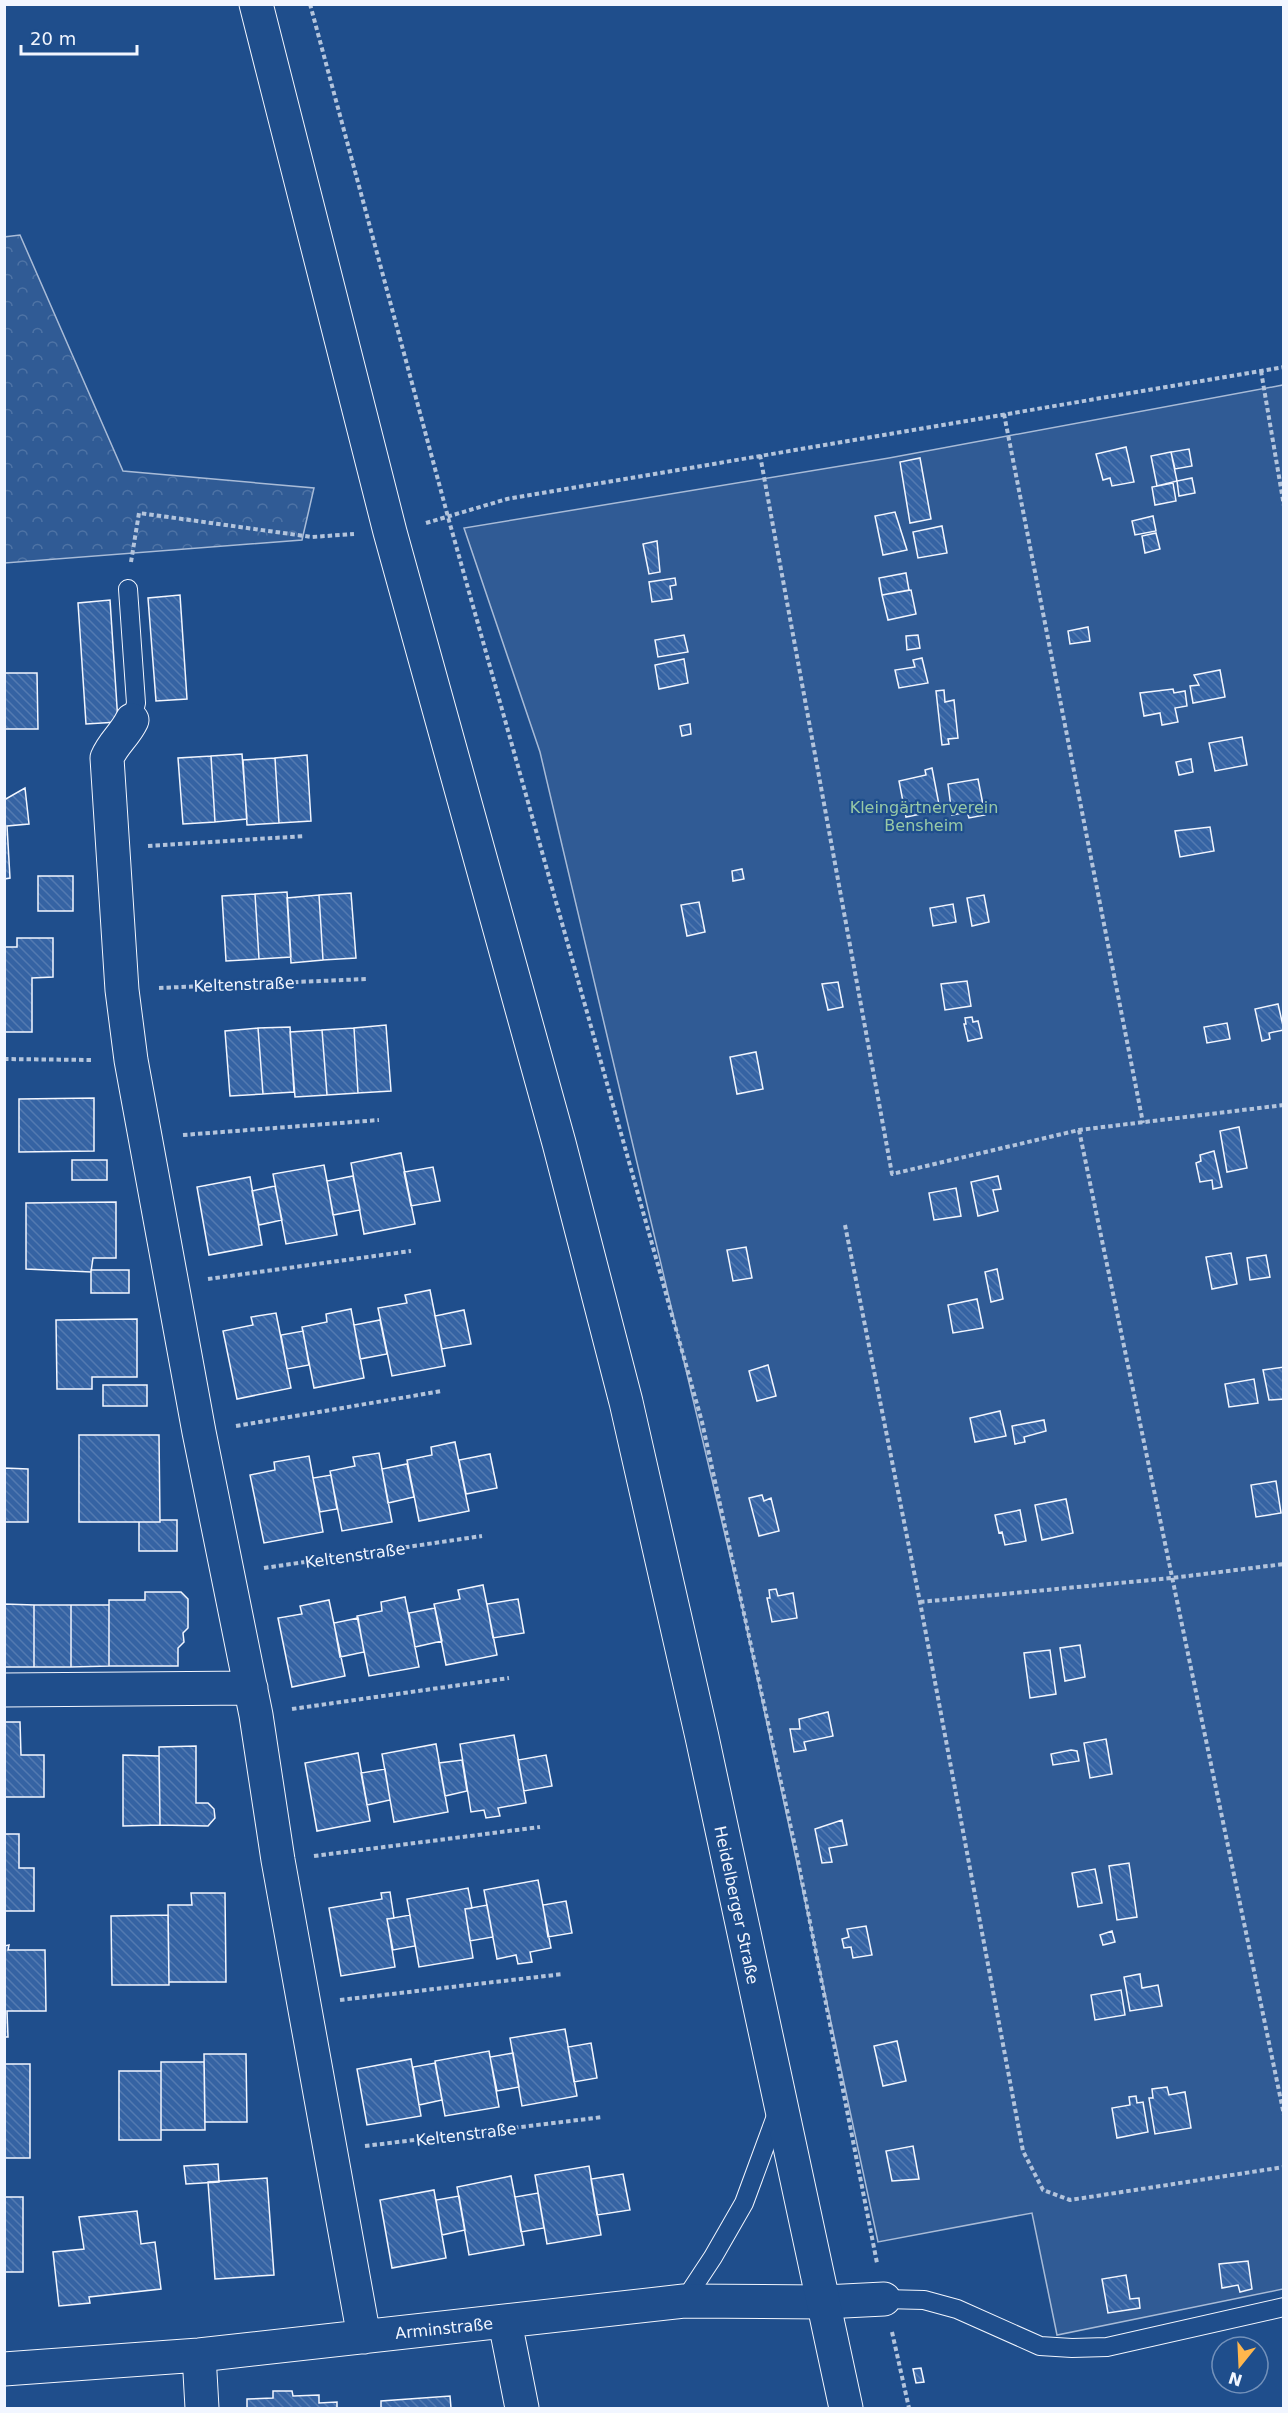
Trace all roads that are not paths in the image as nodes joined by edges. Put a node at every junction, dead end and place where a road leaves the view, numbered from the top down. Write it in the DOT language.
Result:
graph roads {
  1 [pos="256,4"];
  2 [pos="128,589"];
  3 [pos="132,720"];
  4 [pos="4,1690"];
  5 [pos="254,1701"];
  6 [pos="779,2107"];
  7 [pos="884,2299"];
  8 [pos="684,2301"];
  9 [pos="824,2302"];
  10 [pos="1284,2307"];
  11 [pos="505,2322"];
  12 [pos="364,2337"];
  13 [pos="199,2355"];
  14 [pos="4,2370"];
  15 [pos="202,2409"];
  16 [pos="522,2409"];
  17 [pos="846,2409"];
  1 -- 6 [label="street, Heidelberger Straße"];
  2 -- 3 [label="lane"];
  3 -- 5 [label="street"];
  4 -- 5 [label="street"];
  5 -- 12 [label="street"];
  6 -- 8 [label="lane"];
  6 -- 9 [label="street, Heidelberger Straße"];
  7 -- 9 [label="street, Arminstraße"];
  7 -- 10 [label="lane"];
  8 -- 9 [label="street, Arminstraße"];
  8 -- 11 [label="street, Arminstraße"];
  9 -- 17 [label="street, Heidelberger Straße"];
  11 -- 12 [label="street, Arminstraße"];
  11 -- 16 [label="street"];
  12 -- 13 [label="street, Arminstraße"];
  13 -- 14 [label="street, Arminstraße"];
  13 -- 15 [label="street"];
}
